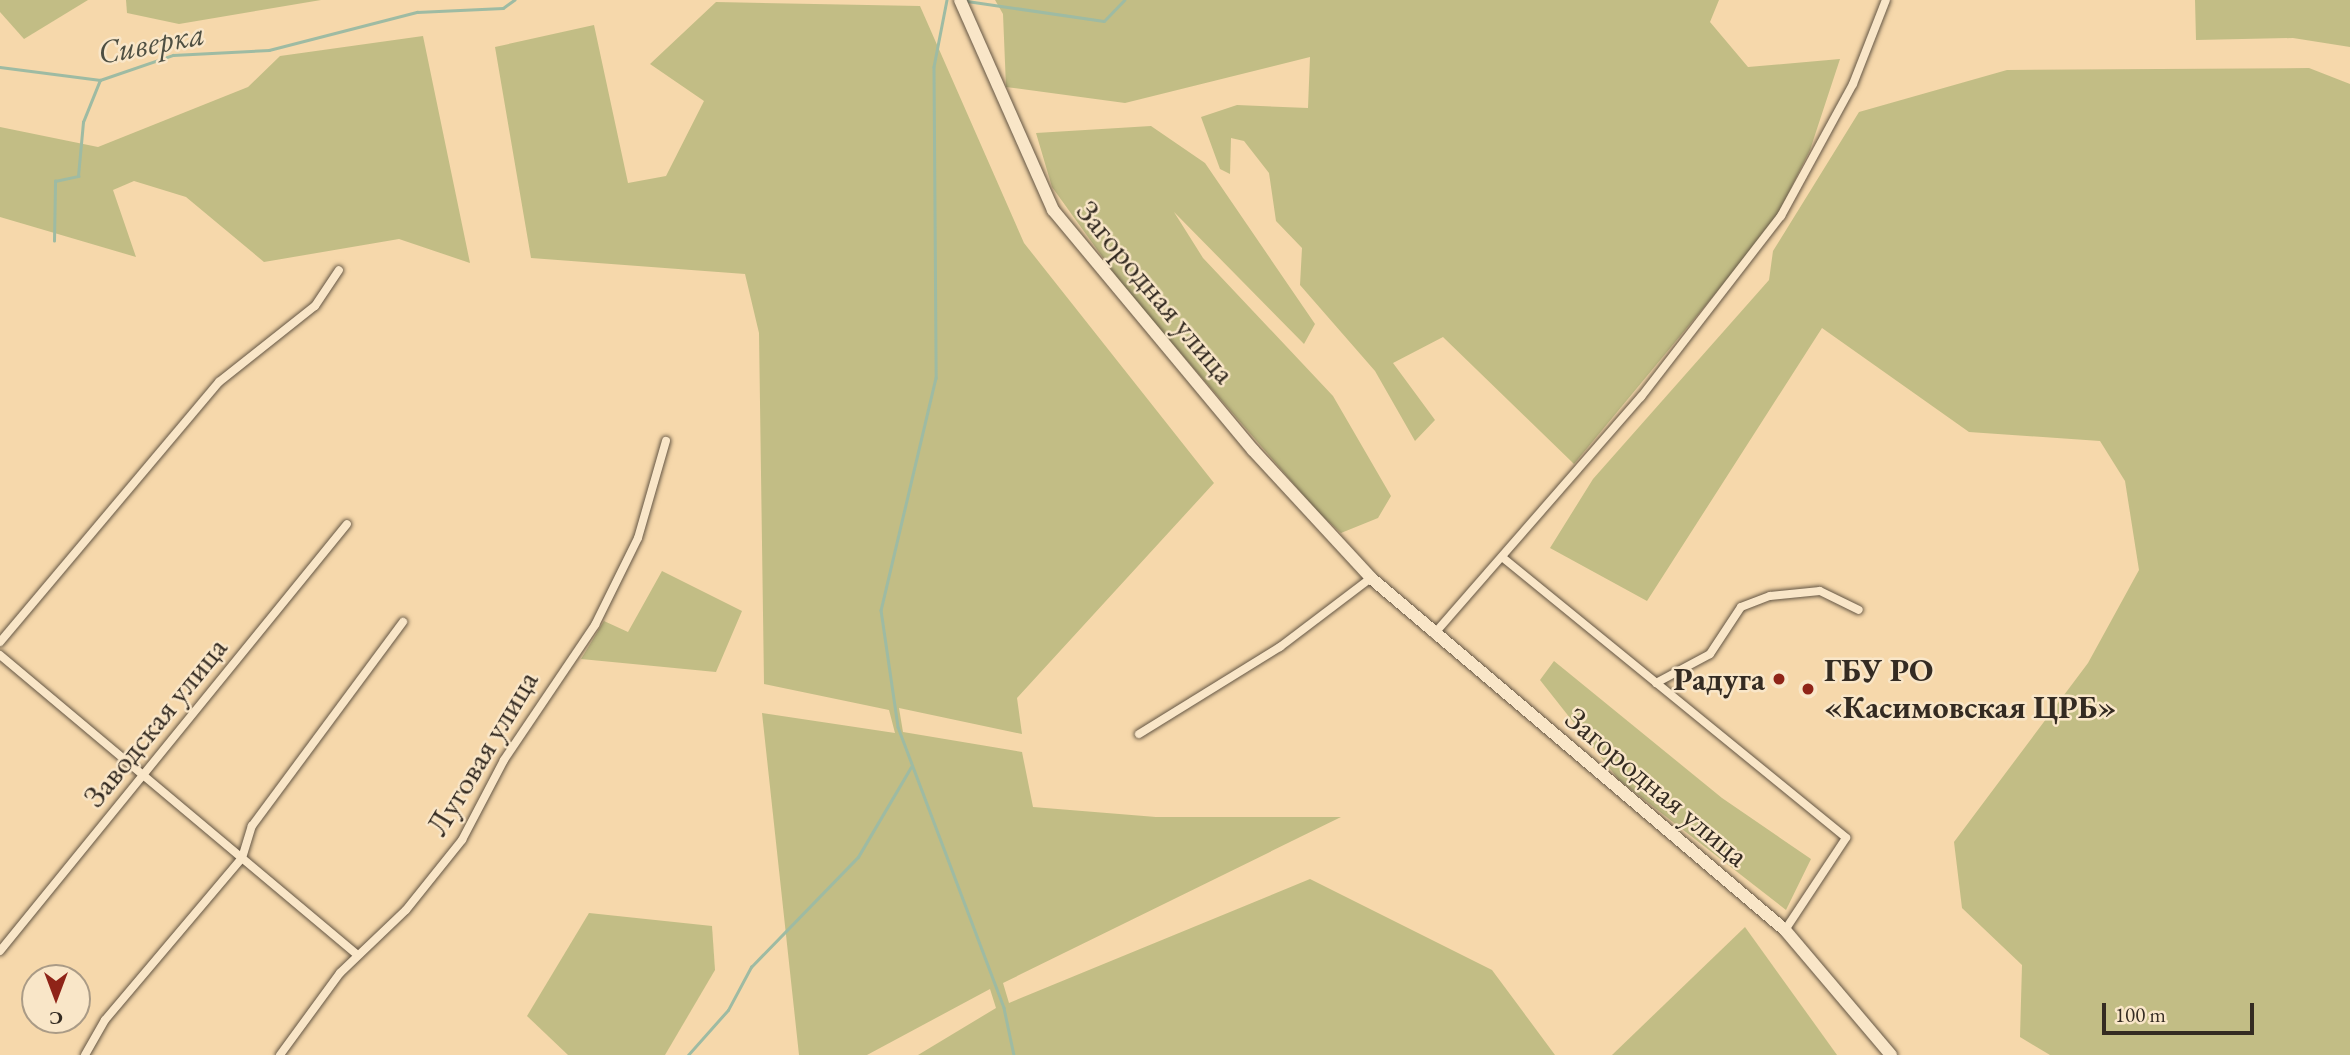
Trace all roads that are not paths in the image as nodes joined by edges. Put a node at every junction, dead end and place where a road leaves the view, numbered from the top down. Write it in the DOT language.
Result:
graph roads {
  1 [pos="960,0"];
  2 [pos="1886,0"];
  3 [pos="339,270"];
  4 [pos="666,441"];
  5 [pos="347,524"];
  6 [pos="1502,557"];
  7 [pos="1371,578"];
  8 [pos="1859,610"];
  9 [pos="403,622"];
  10 [pos="1434,634"];
  11 [pos="0,642"];
  12 [pos="0,654"];
  13 [pos="1656,682"];
  14 [pos="1139,734"];
  15 [pos="143,778"];
  16 [pos="242,858"];
  17 [pos="1785,930"];
  18 [pos="0,951"];
  19 [pos="356,954"];
  20 [pos="85,1055"];
  21 [pos="281,1055"];
  22 [pos="1891,1055"];
  1 -- 7 [label="main road, Загородная улица"];
  2 -- 6 [label="street"];
  3 -- 11 [label="street"];
  4 -- 19 [label="street, Луговая улица"];
  5 -- 15 [label="street, Заводская улица"];
  6 -- 10 [label="street"];
  6 -- 13 [label="street"];
  7 -- 10 [label="main road, Загородная улица"];
  7 -- 14 [label="street"];
  8 -- 13 [label="street"];
  9 -- 16 [label="street"];
  10 -- 17 [label="main road, Загородная улица"];
  12 -- 15 [label="street"];
  13 -- 17 [label="street"];
  15 -- 16 [label="street"];
  15 -- 18 [label="street, Заводская улица"];
  16 -- 19 [label="street"];
  16 -- 20 [label="street"];
  17 -- 22 [label="main road, Загородная улица"];
  19 -- 21 [label="street, Луговая улица"];
}
